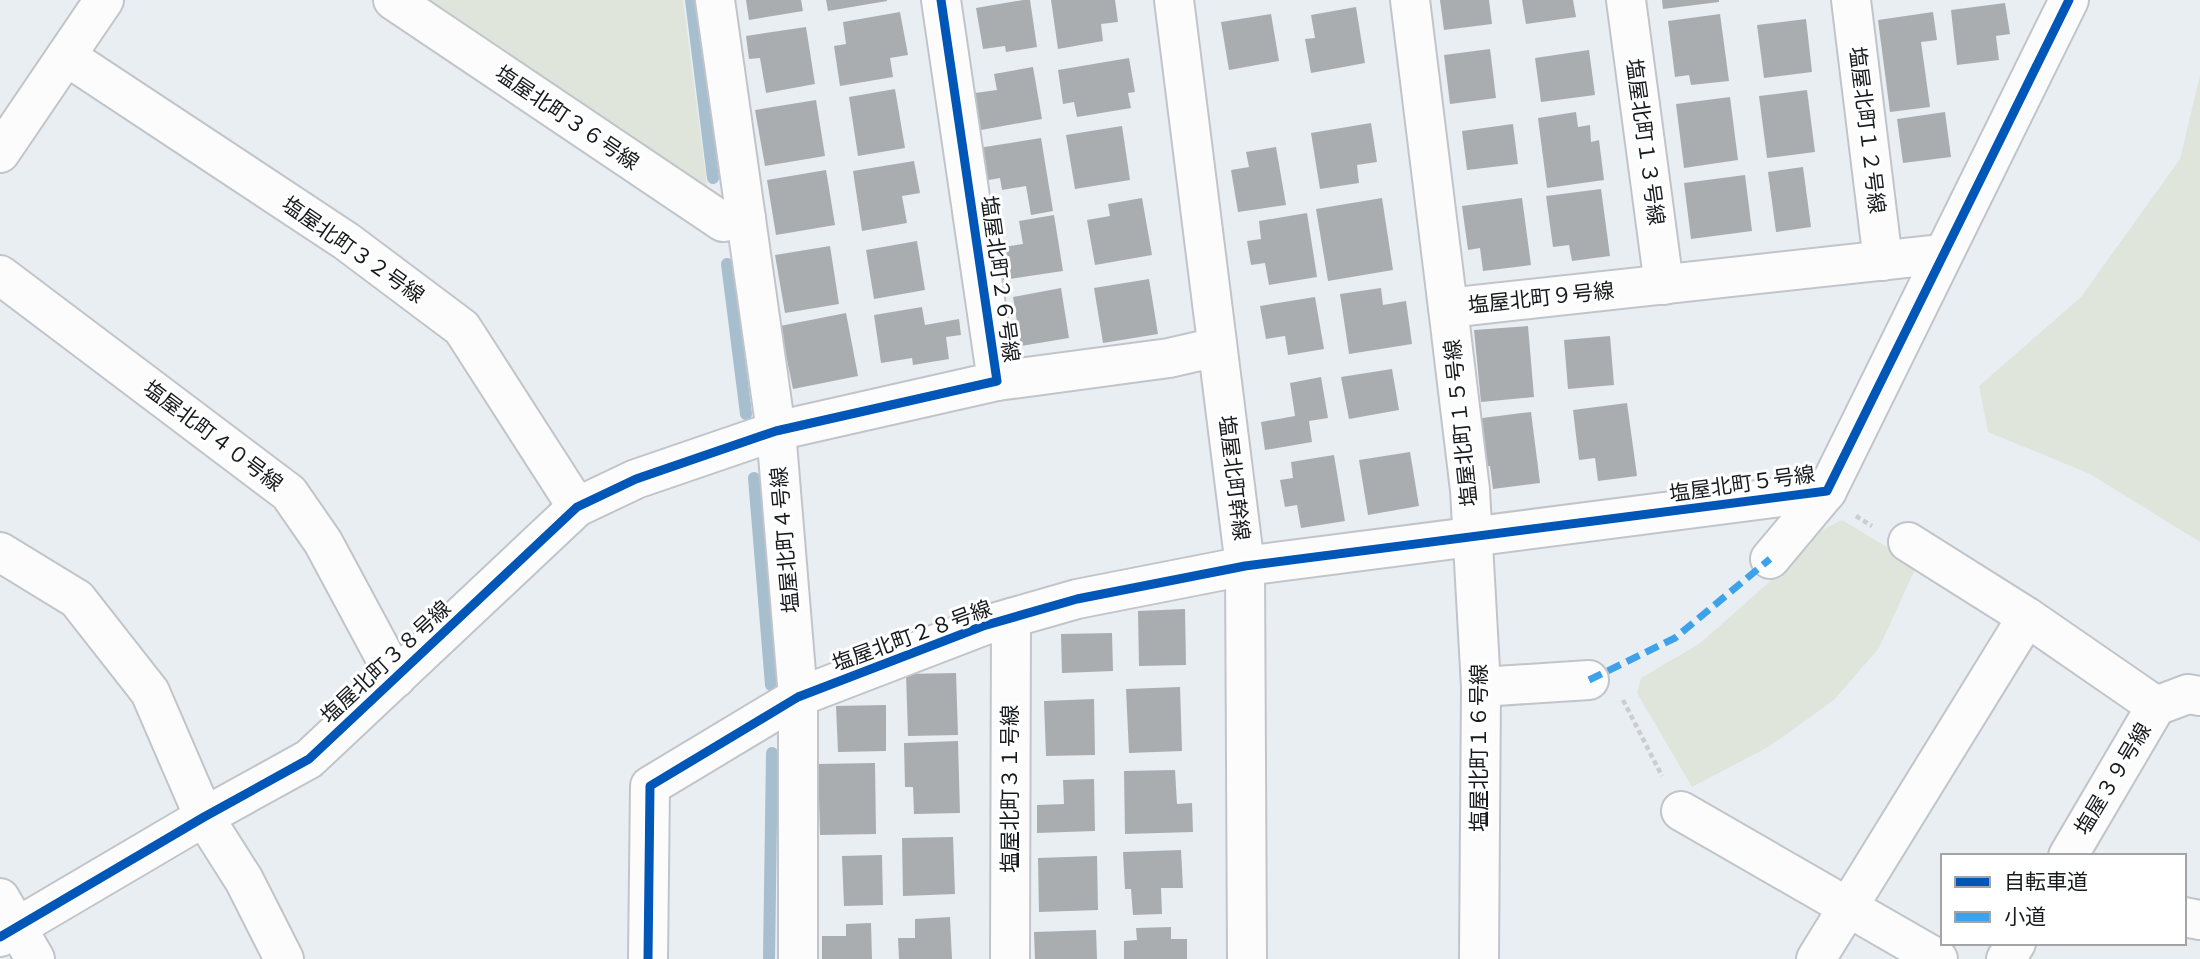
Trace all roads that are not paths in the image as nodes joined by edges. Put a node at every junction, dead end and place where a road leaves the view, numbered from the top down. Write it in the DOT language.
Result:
graph roads {
  1 [pos="104,0"];
  2 [pos="393,0"];
  3 [pos="715,0"];
  4 [pos="941,0"];
  5 [pos="1174,0"];
  6 [pos="1409,0"];
  7 [pos="1626,0"];
  8 [pos="1851,0"];
  9 [pos="2069,0"];
  10 [pos="66,57"];
  11 [pos="0,153"];
  12 [pos="746,218"];
  13 [pos="1942,254"];
  14 [pos="1883,261"];
  15 [pos="0,275"];
  16 [pos="1664,285"];
  17 [pos="1448,308"];
  18 [pos="1217,347"];
  19 [pos="997,381"];
  20 [pos="776,431"];
  21 [pos="1827,491"];
  22 [pos="577,506"];
  23 [pos="1473,537"];
  24 [pos="1908,542"];
  25 [pos="0,552"];
  26 [pos="1770,559"];
  27 [pos="1245,566"];
  28 [pos="2027,617"];
  29 [pos="1011,618"];
  30 [pos="396,678"];
  31 [pos="1481,687"];
  32 [pos="1604,687"];
  33 [pos="2200,696"];
  34 [pos="798,698"];
  35 [pos="2156,706"];
  36 [pos="1681,811"];
  37 [pos="204,817"];
  38 [pos="2069,854"];
  39 [pos="1848,907"];
  40 [pos="13,930"];
  41 [pos="284,959"];
  42 [pos="648,959"];
  43 [pos="798,959"];
  44 [pos="1010,959"];
  45 [pos="1247,959"];
  46 [pos="1479,959"];
  47 [pos="1816,959"];
  48 [pos="1938,959"];
  1 -- 10 [label="street"];
  2 -- 12 [label="street, 塩屋北町３６号線"];
  3 -- 12 [label="street, 塩屋北町４号線"];
  4 -- 19 [label="street, 塩屋北町２６号線"];
  5 -- 18 [label="street, 塩屋北町幹線"];
  6 -- 17 [label="street, 塩屋北町９号線"];
  7 -- 16 [label="street, 塩屋北町１３号線"];
  8 -- 14 [label="street, 塩屋北町１２号線"];
  9 -- 13 [label="street, 塩屋北町５号線"];
  10 -- 11 [label="street"];
  10 -- 22 [label="street, 塩屋北町３２号線"];
  12 -- 20 [label="street, 塩屋北町４号線"];
  13 -- 14 [label="street, 塩屋北町９号線"];
  13 -- 21 [label="street, 塩屋北町５号線"];
  14 -- 16 [label="street, 塩屋北町９号線"];
  15 -- 30 [label="street, 塩屋北町４０号線"];
  16 -- 17 [label="street, 塩屋北町９号線"];
  17 -- 23 [label="street, 塩屋北町１５号線"];
  18 -- 19 [label="street"];
  18 -- 27 [label="street, 塩屋北町幹線"];
  19 -- 20 [label="street, 塩屋北町２６号線"];
  20 -- 22 [label="street, 塩屋北町３８号線"];
  20 -- 34 [label="street, 塩屋北町４号線"];
  21 -- 23 [label="street, 塩屋北町５号線"];
  21 -- 26 [label="street"];
  22 -- 30 [label="street, 塩屋北町３８号線"];
  23 -- 27 [label="street, 塩屋北町５号線"];
  23 -- 31 [label="street, 塩屋北町１６号線"];
  24 -- 28 [label="street"];
  25 -- 37 [label="street"];
  27 -- 29 [label="street, 塩屋北町２８号線"];
  27 -- 45 [label="street, 塩屋北町幹線"];
  28 -- 35 [label="street"];
  28 -- 39 [label="street"];
  29 -- 34 [label="street, 塩屋北町２８号線"];
  29 -- 44 [label="street, 塩屋北町３１号線"];
  30 -- 37 [label="street, 塩屋北町３８号線"];
  31 -- 32 [label="street"];
  31 -- 46 [label="street, 塩屋北町１６号線"];
  33 -- 35 [label="street, 塩屋３９号線"];
  34 -- 42 [label="street, 塩屋北町２８号線"];
  34 -- 43 [label="street, 塩屋北町４号線"];
  35 -- 38 [label="street, 塩屋３９号線"];
  36 -- 39 [label="street"];
  37 -- 40 [label="street, 塩屋北町３８号線"];
  37 -- 41 [label="street"];
  39 -- 47 [label="street"];
  39 -- 48 [label="street"];
}
